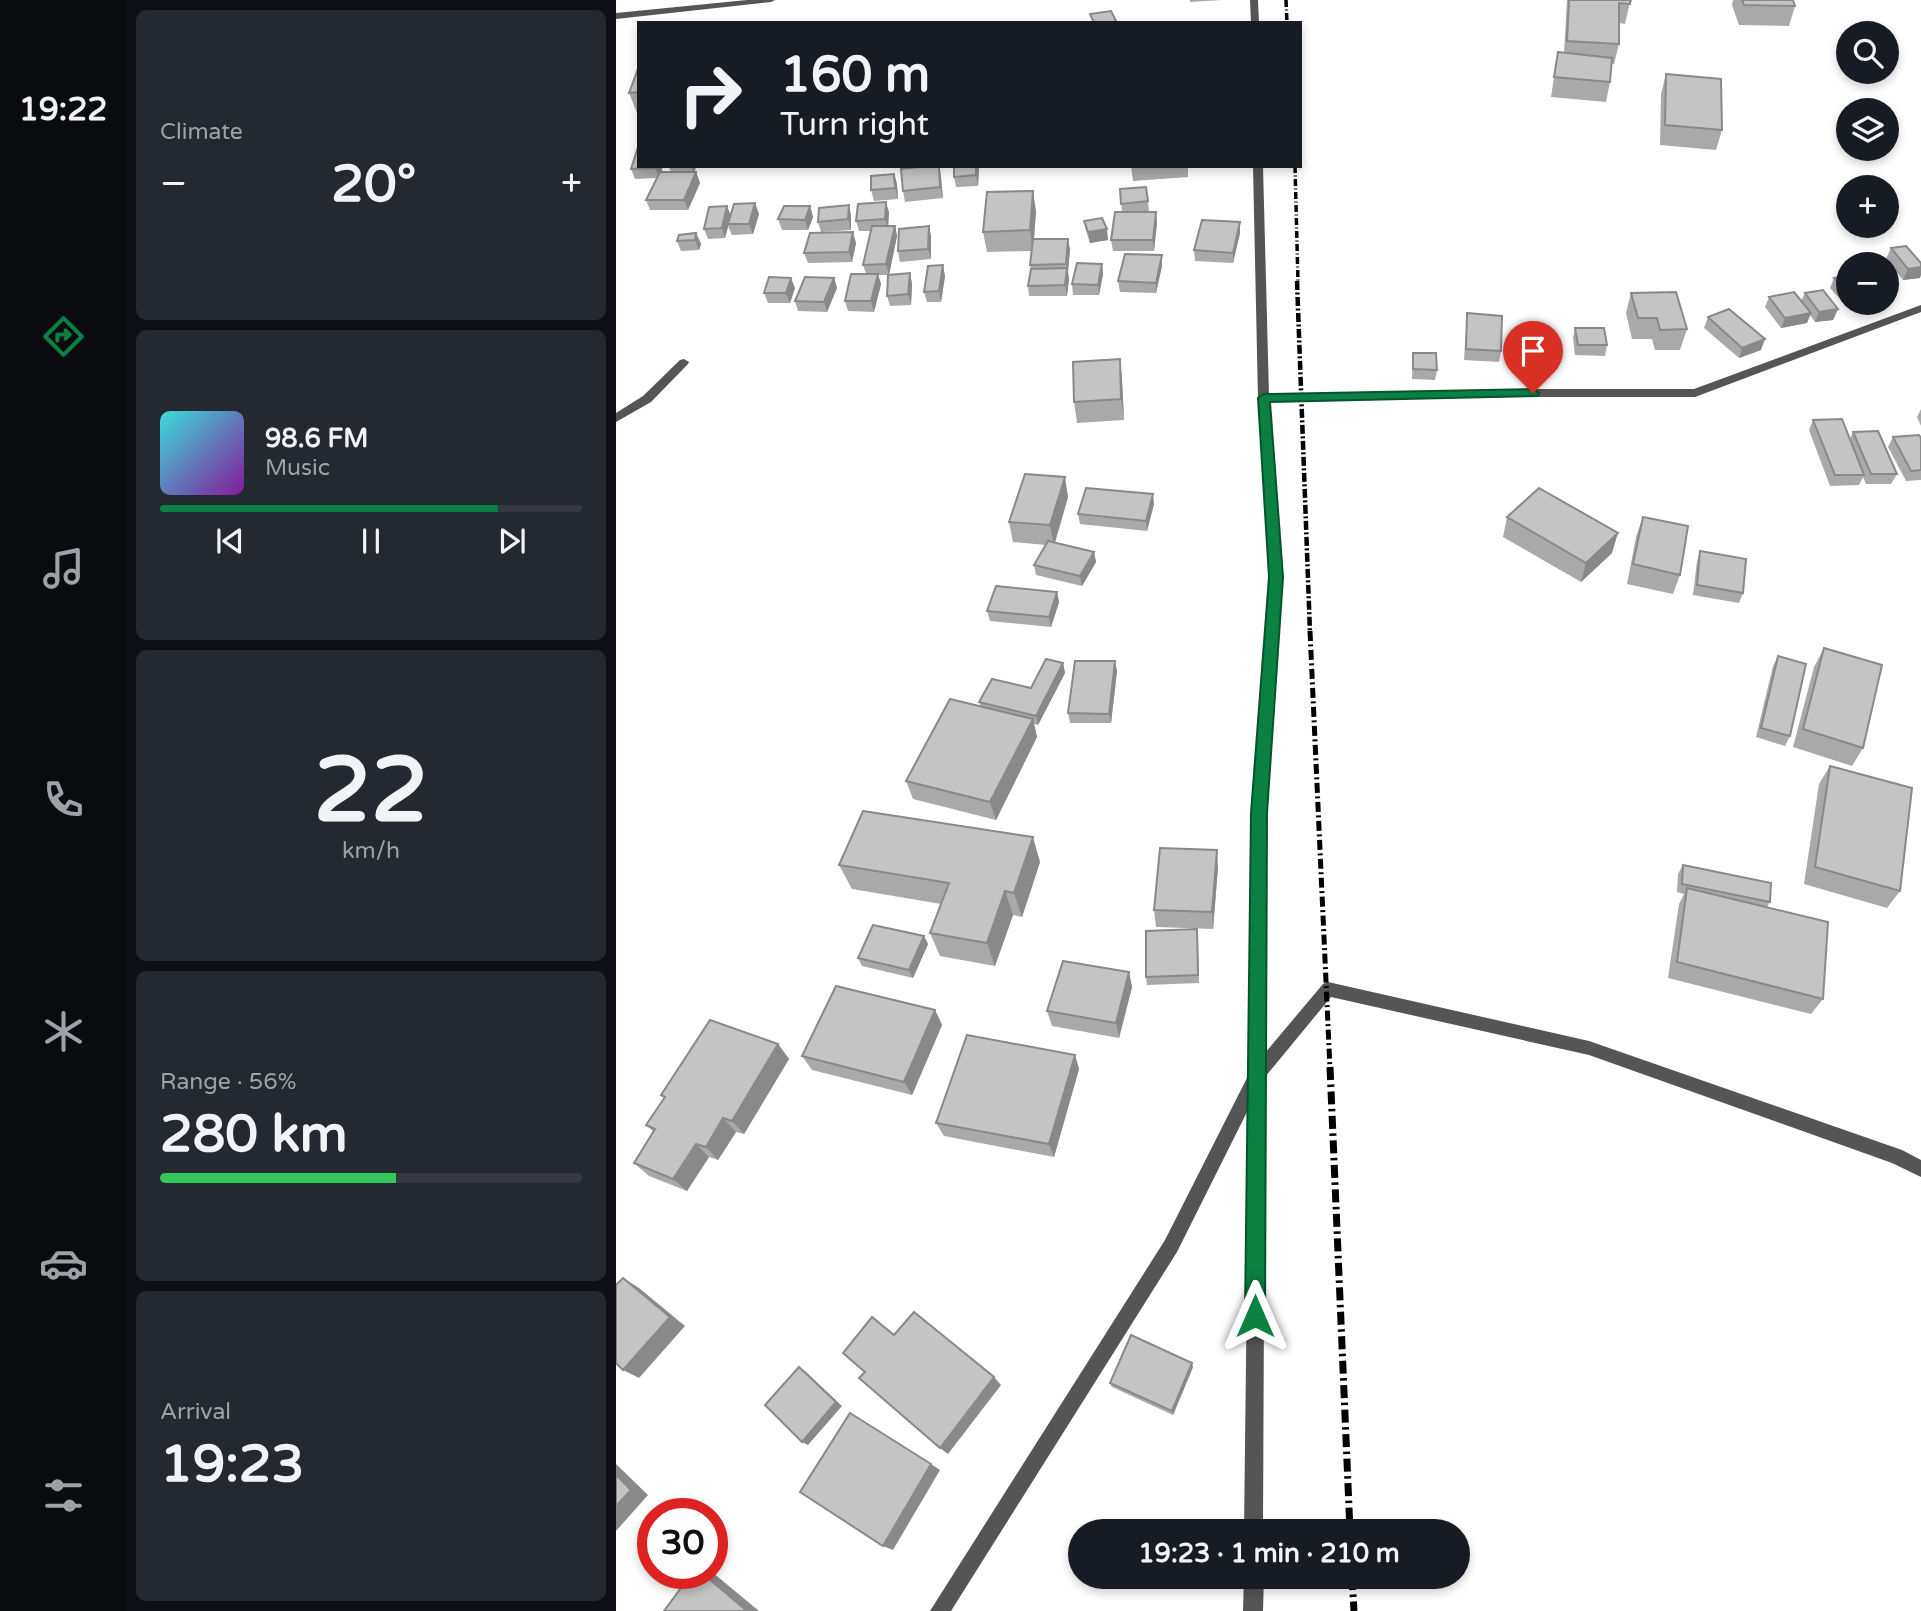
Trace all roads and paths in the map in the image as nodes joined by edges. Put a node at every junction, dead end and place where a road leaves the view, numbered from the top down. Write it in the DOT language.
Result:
graph roads {
  1 [pos="771,0"];
  2 [pos="1254,0"];
  3 [pos="616,16"];
  4 [pos="1255,21"];
  5 [pos="1258,168"];
  6 [pos="1921,308"];
  7 [pos="684,362"];
  8 [pos="1264,398"];
  9 [pos="616,418"];
  10 [pos="1257,1075"];
  11 [pos="1921,1169"];
  12 [pos="1254,1519"];
  13 [pos="1254,1589"];
  14 [pos="940,1611"];
  15 [pos="1253,1611"];
  1 -- 3 [label="street"];
  2 -- 4 [label="street"];
  5 -- 8 [label="street"];
  6 -- 8 [label="street"];
  7 -- 9 [label="street"];
  8 -- 10 [label="street"];
  10 -- 11 [label="street"];
  10 -- 12 [label="street"];
  10 -- 14 [label="street"];
  13 -- 15 [label="street"];
}
